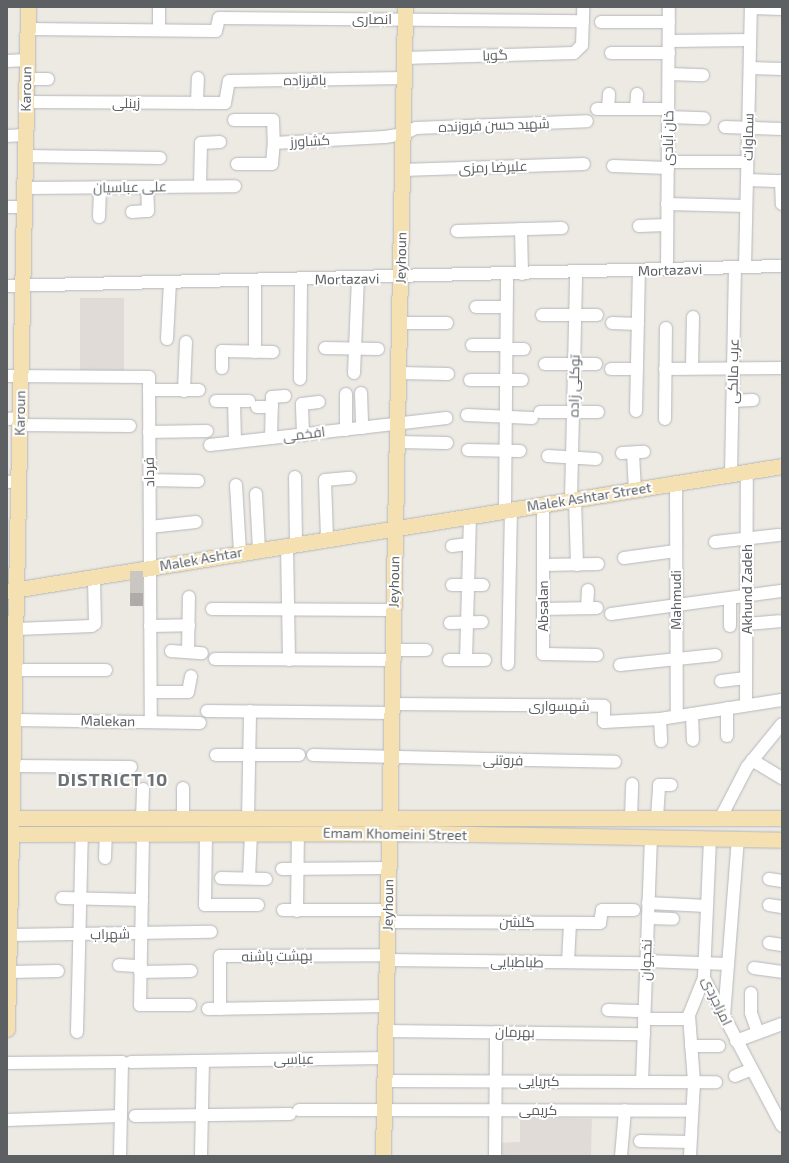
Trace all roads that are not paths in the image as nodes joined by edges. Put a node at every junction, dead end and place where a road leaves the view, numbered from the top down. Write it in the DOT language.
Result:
graph roads {
  1 [pos="28,7"];
  2 [pos="159,7"];
  3 [pos="584,7"];
  4 [pos="669,7"];
  5 [pos="751,8"];
  6 [pos="782,9"];
  7 [pos="303,13"];
  8 [pos="364,13"];
  9 [pos="405,13"];
  10 [pos="583,21"];
  11 [pos="602,22"];
  12 [pos="669,22"];
  13 [pos="27,29"];
  14 [pos="159,30"];
  15 [pos="750,40"];
  16 [pos="669,47"];
  17 [pos="611,53"];
  18 [pos="404,58"];
  19 [pos="27,60"];
  20 [pos="7,61"];
  21 [pos="750,68"];
  22 [pos="782,69"];
  23 [pos="669,74"];
  24 [pos="703,75"];
  25 [pos="26,78"];
  26 [pos="198,78"];
  27 [pos="404,78"];
  28 [pos="48,79"];
  29 [pos="609,94"];
  30 [pos="637,94"];
  31 [pos="26,102"];
  32 [pos="197,103"];
  33 [pos="225,103"];
  34 [pos="636,109"];
  35 [pos="668,113"];
  36 [pos="704,118"];
  37 [pos="234,120"];
  38 [pos="587,121"];
  39 [pos="725,127"];
  40 [pos="748,128"];
  41 [pos="782,129"];
  42 [pos="403,134"];
  43 [pos="26,135"];
  44 [pos="7,136"];
  45 [pos="220,142"];
  46 [pos="274,143"];
  47 [pos="25,156"];
  48 [pos="160,158"];
  49 [pos="747,162"];
  50 [pos="237,164"];
  51 [pos="584,164"];
  52 [pos="668,165"];
  53 [pos="613,166"];
  54 [pos="402,170"];
  55 [pos="747,180"];
  56 [pos="781,181"];
  57 [pos="200,186"];
  58 [pos="235,186"];
  59 [pos="147,187"];
  60 [pos="24,188"];
  61 [pos="100,188"];
  62 [pos="667,204"];
  63 [pos="782,204"];
  64 [pos="746,206"];
  65 [pos="7,207"];
  66 [pos="24,207"];
  67 [pos="132,212"];
  68 [pos="99,217"];
  69 [pos="667,225"];
  70 [pos="639,226"];
  71 [pos="562,228"];
  72 [pos="521,229"];
  73 [pos="457,231"];
  74 [pos="782,266"];
  75 [pos="740,268"];
  76 [pos="639,270"];
  77 [pos="667,270"];
  78 [pos="576,272"];
  79 [pos="506,274"];
  80 [pos="522,274"];
  81 [pos="358,278"];
  82 [pos="401,278"];
  83 [pos="301,280"];
  84 [pos="255,281"];
  85 [pos="170,282"];
  86 [pos="7,286"];
  87 [pos="23,286"];
  88 [pos="476,307"];
  89 [pos="506,308"];
  90 [pos="542,315"];
  91 [pos="575,315"];
  92 [pos="597,315"];
  93 [pos="693,317"];
  94 [pos="400,323"];
  95 [pos="447,323"];
  96 [pos="612,323"];
  97 [pos="638,324"];
  98 [pos="666,328"];
  99 [pos="167,339"];
  100 [pos="186,342"];
  101 [pos="472,345"];
  102 [pos="506,347"];
  103 [pos="325,348"];
  104 [pos="355,349"];
  105 [pos="378,349"];
  106 [pos="524,349"];
  107 [pos="255,352"];
  108 [pos="273,352"];
  109 [pos="545,364"];
  110 [pos="574,364"];
  111 [pos="596,364"];
  112 [pos="222,368"];
  113 [pos="692,368"];
  114 [pos="733,368"];
  115 [pos="782,368"];
  116 [pos="611,369"];
  117 [pos="637,369"];
  118 [pos="666,369"];
  119 [pos="354,373"];
  120 [pos="399,373"];
  121 [pos="448,374"];
  122 [pos="14,376"];
  123 [pos="300,379"];
  124 [pos="470,380"];
  125 [pos="506,380"];
  126 [pos="522,380"];
  127 [pos="149,390"];
  128 [pos="199,390"];
  129 [pos="184,391"];
  130 [pos="361,393"];
  131 [pos="346,394"];
  132 [pos="284,396"];
  133 [pos="753,400"];
  134 [pos="216,401"];
  135 [pos="234,401"];
  136 [pos="732,401"];
  137 [pos="319,402"];
  138 [pos="272,407"];
  139 [pos="636,411"];
  140 [pos="573,412"];
  141 [pos="598,412"];
  142 [pos="467,416"];
  143 [pos="506,416"];
  144 [pos="446,418"];
  145 [pos="664,420"];
  146 [pos="16,421"];
  147 [pos="398,423"];
  148 [pos="130,426"];
  149 [pos="362,428"];
  150 [pos="346,430"];
  151 [pos="206,431"];
  152 [pos="149,432"];
  153 [pos="303,434"];
  154 [pos="271,438"];
  155 [pos="235,442"];
  156 [pos="397,442"];
  157 [pos="447,443"];
  158 [pos="210,445"];
  159 [pos="468,450"];
  160 [pos="505,451"];
  161 [pos="520,451"];
  162 [pos="633,453"];
  163 [pos="548,456"];
  164 [pos="572,458"];
  165 [pos="596,459"];
  166 [pos="782,466"];
  167 [pos="747,472"];
  168 [pos="731,474"];
  169 [pos="295,477"];
  170 [pos="350,478"];
  171 [pos="149,480"];
  172 [pos="13,481"];
  173 [pos="198,481"];
  174 [pos="676,483"];
  175 [pos="236,485"];
  176 [pos="635,490"];
  177 [pos="256,494"];
  178 [pos="573,500"];
  179 [pos="543,505"];
  180 [pos="508,511"];
  181 [pos="470,517"];
  182 [pos="196,522"];
  183 [pos="150,527"];
  184 [pos="396,529"];
  185 [pos="779,535"];
  186 [pos="327,538"];
  187 [pos="747,538"];
  188 [pos="13,539"];
  189 [pos="716,542"];
  190 [pos="292,544"];
  191 [pos="469,544"];
  192 [pos="452,546"];
  193 [pos="259,550"];
  194 [pos="676,551"];
  195 [pos="240,552"];
  196 [pos="624,558"];
  197 [pos="598,564"];
  198 [pos="543,565"];
  199 [pos="577,565"];
  200 [pos="150,568"];
  201 [pos="94,578"];
  202 [pos="452,585"];
  203 [pos="468,585"];
  204 [pos="483,585"];
  205 [pos="12,590"];
  206 [pos="588,590"];
  207 [pos="782,591"];
  208 [pos="747,596"];
  209 [pos="189,598"];
  210 [pos="730,598"];
  211 [pos="676,605"];
  212 [pos="212,609"];
  213 [pos="290,609"];
  214 [pos="543,609"];
  215 [pos="394,610"];
  216 [pos="611,614"];
  217 [pos="779,621"];
  218 [pos="467,622"];
  219 [pos="482,622"];
  220 [pos="450,623"];
  221 [pos="746,624"];
  222 [pos="150,626"];
  223 [pos="189,626"];
  224 [pos="730,626"];
  225 [pos="16,629"];
  226 [pos="426,650"];
  227 [pos="171,651"];
  228 [pos="188,652"];
  229 [pos="202,652"];
  230 [pos="393,655"];
  231 [pos="597,655"];
  232 [pos="715,655"];
  233 [pos="215,659"];
  234 [pos="677,659"];
  235 [pos="289,660"];
  236 [pos="449,660"];
  237 [pos="466,660"];
  238 [pos="485,660"];
  239 [pos="508,664"];
  240 [pos="620,665"];
  241 [pos="16,670"];
  242 [pos="106,670"];
  243 [pos="190,676"];
  244 [pos="746,678"];
  245 [pos="720,681"];
  246 [pos="151,692"];
  247 [pos="782,700"];
  248 [pos="746,705"];
  249 [pos="392,708"];
  250 [pos="727,708"];
  251 [pos="207,711"];
  252 [pos="250,711"];
  253 [pos="692,714"];
  254 [pos="677,716"];
  255 [pos="660,719"];
  256 [pos="151,722"];
  257 [pos="200,723"];
  258 [pos="782,724"];
  259 [pos="12,729"];
  260 [pos="727,736"];
  261 [pos="693,740"];
  262 [pos="661,741"];
  263 [pos="216,755"];
  264 [pos="299,755"];
  265 [pos="249,756"];
  266 [pos="314,756"];
  267 [pos="391,758"];
  268 [pos="752,760"];
  269 [pos="615,762"];
  270 [pos="14,766"];
  271 [pos="131,767"];
  272 [pos="782,778"];
  273 [pos="632,784"];
  274 [pos="660,785"];
  275 [pos="183,788"];
  276 [pos="143,789"];
  277 [pos="657,817"];
  278 [pos="721,817"];
  279 [pos="10,818"];
  280 [pos="390,818"];
  281 [pos="434,818"];
  282 [pos="631,818"];
  283 [pos="782,818"];
  284 [pos="183,819"];
  285 [pos="142,826"];
  286 [pos="249,826"];
  287 [pos="10,834"];
  288 [pos="82,834"];
  289 [pos="106,834"];
  290 [pos="206,834"];
  291 [pos="298,834"];
  292 [pos="390,834"];
  293 [pos="433,834"];
  294 [pos="650,838"];
  295 [pos="710,839"];
  296 [pos="738,839"];
  297 [pos="782,840"];
  298 [pos="105,858"];
  299 [pos="389,868"];
  300 [pos="282,869"];
  301 [pos="298,869"];
  302 [pos="221,878"];
  303 [pos="249,878"];
  304 [pos="266,879"];
  305 [pos="769,879"];
  306 [pos="782,881"];
  307 [pos="62,898"];
  308 [pos="80,899"];
  309 [pos="142,900"];
  310 [pos="9,901"];
  311 [pos="648,903"];
  312 [pos="255,905"];
  313 [pos="706,906"];
  314 [pos="769,906"];
  315 [pos="782,907"];
  316 [pos="282,910"];
  317 [pos="634,910"];
  318 [pos="297,911"];
  319 [pos="388,916"];
  320 [pos="648,918"];
  321 [pos="673,919"];
  322 [pos="570,923"];
  323 [pos="211,932"];
  324 [pos="141,933"];
  325 [pos="80,934"];
  326 [pos="10,935"];
  327 [pos="769,943"];
  328 [pos="782,945"];
  329 [pos="8,951"];
  330 [pos="387,958"];
  331 [pos="568,962"];
  332 [pos="646,962"];
  333 [pos="703,963"];
  334 [pos="728,964"];
  335 [pos="119,965"];
  336 [pos="754,968"];
  337 [pos="140,969"];
  338 [pos="58,971"];
  339 [pos="191,971"];
  340 [pos="782,972"];
  341 [pos="704,978"];
  342 [pos="8,979"];
  343 [pos="751,993"];
  344 [pos="190,1006"];
  345 [pos="386,1006"];
  346 [pos="608,1010"];
  347 [pos="7,1012"];
  348 [pos="644,1015"];
  349 [pos="724,1016"];
  350 [pos="689,1019"];
  351 [pos="782,1024"];
  352 [pos="7,1029"];
  353 [pos="386,1031"];
  354 [pos="77,1032"];
  355 [pos="496,1032"];
  356 [pos="758,1033"];
  357 [pos="644,1034"];
  358 [pos="736,1041"];
  359 [pos="691,1046"];
  360 [pos="719,1046"];
  361 [pos="385,1058"];
  362 [pos="203,1061"];
  363 [pos="126,1062"];
  364 [pos="7,1063"];
  365 [pos="752,1069"];
  366 [pos="735,1076"];
  367 [pos="385,1081"];
  368 [pos="495,1081"];
  369 [pos="642,1082"];
  370 [pos="694,1082"];
  371 [pos="716,1082"];
  372 [pos="384,1110"];
  373 [pos="495,1110"];
  374 [pos="625,1110"];
  375 [pos="692,1110"];
  376 [pos="778,1112"];
  377 [pos="121,1116"];
  378 [pos="135,1116"];
  379 [pos="202,1116"];
  380 [pos="7,1120"];
  381 [pos="782,1126"];
  382 [pos="640,1141"];
  383 [pos="690,1142"];
  384 [pos="120,1156"];
  385 [pos="201,1156"];
  386 [pos="383,1156"];
  387 [pos="495,1156"];
  388 [pos="622,1156"];
  389 [pos="690,1156"];
  1 -- 13 [label="main road, Karoun"];
  2 -- 14 [label="street"];
  3 -- 10 [label="street"];
  4 -- 12 [label="street, خان آبادی"];
  5 -- 6 [label="street"];
  5 -- 15 [label="street, سماوات"];
  7 -- 8 [label="street, انصاری"];
  7 -- 14 [label="street, انصاری"];
  8 -- 9 [label="street, انصاری"];
  9 -- 10 [label="street, انصاری"];
  9 -- 18 [label="main road, Jeyhoun"];
  10 -- 18 [label="street, گویا"];
  11 -- 12 [label="street"];
  12 -- 16 [label="street, خان آبادی"];
  13 -- 14 [label="street"];
  13 -- 19 [label="main road, Karoun"];
  15 -- 16 [label="street"];
  15 -- 21 [label="street, سماوات"];
  16 -- 17 [label="street"];
  16 -- 23 [label="street, خان آبادی"];
  18 -- 27 [label="main road, Jeyhoun"];
  19 -- 20 [label="street"];
  19 -- 25 [label="main road, Karoun"];
  21 -- 22 [label="street"];
  21 -- 40 [label="street, سماوات"];
  23 -- 24 [label="street"];
  23 -- 35 [label="street, خان آبادی"];
  25 -- 28 [label="street"];
  25 -- 31 [label="main road, Karoun"];
  26 -- 32 [label="street"];
  27 -- 33 [label="street, باقرزاده"];
  27 -- 42 [label="main road, Jeyhoun"];
  29 -- 34 [label="street"];
  30 -- 34 [label="street"];
  31 -- 32 [label="street, زینلی"];
  31 -- 43 [label="main road, Karoun"];
  32 -- 33 [label="street, زینلی"];
  34 -- 35 [label="street"];
  35 -- 36 [label="street"];
  35 -- 52 [label="street, خان آبادی"];
  37 -- 46 [label="street"];
  38 -- 42 [label="street, شهید حسن فروزنده"];
  39 -- 40 [label="street"];
  40 -- 41 [label="street"];
  40 -- 49 [label="street, سماوات"];
  42 -- 46 [label="street, کشاورز"];
  42 -- 54 [label="main road, Jeyhoun"];
  43 -- 44 [label="street"];
  43 -- 47 [label="main road, Karoun"];
  45 -- 57 [label="street"];
  46 -- 50 [label="street, کشاورز"];
  47 -- 48 [label="street"];
  47 -- 60 [label="main road, Karoun"];
  49 -- 52 [label="street"];
  49 -- 55 [label="street, سماوات"];
  51 -- 54 [label="street, علیرضا رمزی"];
  52 -- 53 [label="street"];
  52 -- 62 [label="street, خان آبادی"];
  54 -- 82 [label="main road, Jeyhoun"];
  55 -- 56 [label="street"];
  55 -- 64 [label="street, سماوات"];
  56 -- 63 [label="street"];
  57 -- 58 [label="street, علی عباسیان"];
  57 -- 59 [label="street, علی عباسیان"];
  59 -- 61 [label="street, علی عباسیان"];
  59 -- 67 [label="street"];
  60 -- 61 [label="street, علی عباسیان"];
  60 -- 66 [label="main road, Karoun"];
  61 -- 68 [label="street"];
  62 -- 64 [label="street"];
  62 -- 69 [label="street, خان آبادی"];
  64 -- 75 [label="street, سماوات"];
  65 -- 66 [label="street"];
  66 -- 87 [label="main road, Karoun"];
  69 -- 70 [label="street"];
  69 -- 77 [label="street, خان آبادی"];
  71 -- 72 [label="street"];
  72 -- 73 [label="street"];
  72 -- 80 [label="street"];
  74 -- 75 [label="street, Mortazavi"];
  75 -- 77 [label="street, Mortazavi"];
  75 -- 114 [label="street, عرب مالکی"];
  76 -- 77 [label="street, Mortazavi"];
  76 -- 78 [label="street, Mortazavi"];
  76 -- 97 [label="street"];
  78 -- 80 [label="street, Mortazavi"];
  78 -- 91 [label="street, توکلی زاده"];
  79 -- 80 [label="street, Mortazavi"];
  79 -- 82 [label="street, Mortazavi"];
  79 -- 89 [label="street"];
  81 -- 82 [label="street, Mortazavi"];
  81 -- 83 [label="street, Mortazavi"];
  81 -- 104 [label="street"];
  82 -- 94 [label="main road, Jeyhoun"];
  83 -- 84 [label="street, Mortazavi"];
  83 -- 123 [label="street"];
  84 -- 85 [label="street, Mortazavi"];
  84 -- 107 [label="street"];
  85 -- 87 [label="street, Mortazavi"];
  85 -- 99 [label="street"];
  86 -- 87 [label="street, Mortazavi"];
  87 -- 122 [label="main road, Karoun"];
  88 -- 89 [label="street"];
  89 -- 102 [label="street"];
  90 -- 91 [label="street"];
  91 -- 92 [label="street"];
  91 -- 110 [label="street, توکلی زاده"];
  93 -- 113 [label="street"];
  94 -- 95 [label="street"];
  94 -- 120 [label="main road, Jeyhoun"];
  96 -- 97 [label="street"];
  97 -- 117 [label="street"];
  98 -- 118 [label="street"];
  100 -- 129 [label="street"];
  101 -- 102 [label="street"];
  102 -- 106 [label="street"];
  102 -- 125 [label="street"];
  103 -- 104 [label="street"];
  104 -- 105 [label="street"];
  104 -- 119 [label="street"];
  107 -- 108 [label="street"];
  107 -- 112 [label="street"];
  109 -- 110 [label="street"];
  110 -- 111 [label="street"];
  110 -- 140 [label="street, توکلی زاده"];
  113 -- 114 [label="street"];
  113 -- 118 [label="street"];
  114 -- 115 [label="street"];
  114 -- 136 [label="street, عرب مالکی"];
  116 -- 117 [label="street"];
  117 -- 139 [label="street"];
  118 -- 145 [label="street"];
  120 -- 121 [label="street"];
  120 -- 147 [label="main road, Jeyhoun"];
  122 -- 127 [label="street, فرداد"];
  122 -- 146 [label="main road, Karoun"];
  124 -- 125 [label="street"];
  125 -- 126 [label="street"];
  125 -- 143 [label="street"];
  127 -- 129 [label="street"];
  127 -- 152 [label="street, فرداد"];
  128 -- 129 [label="street"];
  130 -- 149 [label="street"];
  131 -- 150 [label="street"];
  132 -- 138 [label="street"];
  133 -- 136 [label="street"];
  134 -- 135 [label="street"];
  135 -- 138 [label="street"];
  135 -- 155 [label="street"];
  136 -- 168 [label="street, عرب مالکی"];
  137 -- 153 [label="street"];
  138 -- 154 [label="street"];
  140 -- 141 [label="street"];
  140 -- 143 [label="street"];
  140 -- 164 [label="street, توکلی زاده"];
  142 -- 143 [label="street"];
  143 -- 160 [label="street"];
  144 -- 147 [label="street, افخمی"];
  146 -- 148 [label="street"];
  146 -- 172 [label="main road, Karoun"];
  147 -- 149 [label="street, افخمی"];
  147 -- 156 [label="main road, Jeyhoun"];
  149 -- 150 [label="street, افخمی"];
  150 -- 153 [label="street, افخمی"];
  151 -- 152 [label="street"];
  152 -- 171 [label="street, فرداد"];
  153 -- 154 [label="street, افخمی"];
  154 -- 155 [label="street, افخمی"];
  155 -- 158 [label="street, افخمی"];
  156 -- 157 [label="street"];
  156 -- 184 [label="main road, Jeyhoun"];
  159 -- 160 [label="street"];
  160 -- 161 [label="street"];
  160 -- 180 [label="street"];
  162 -- 176 [label="street"];
  163 -- 164 [label="street"];
  164 -- 165 [label="street"];
  164 -- 178 [label="street, توکلی زاده"];
  166 -- 167 [label="main road, Malek Ashtar Street"];
  167 -- 168 [label="main road, Malek Ashtar Street"];
  167 -- 187 [label="street, Akhund Zadeh"];
  168 -- 174 [label="main road, Malek Ashtar Street"];
  169 -- 190 [label="street"];
  170 -- 186 [label="street"];
  171 -- 173 [label="street"];
  171 -- 183 [label="street, فرداد"];
  172 -- 188 [label="main road, Karoun"];
  174 -- 176 [label="main road, Malek Ashtar Street"];
  174 -- 194 [label="street, Mahmudi"];
  175 -- 195 [label="street"];
  176 -- 178 [label="main road, Malek Ashtar Street"];
  177 -- 193 [label="street"];
  178 -- 179 [label="main road, Malek Ashtar Street"];
  178 -- 199 [label="street, توکلی زاده"];
  179 -- 180 [label="main road, Malek Ashtar Street"];
  179 -- 198 [label="street, Absalan"];
  180 -- 181 [label="main road, Malek Ashtar Street"];
  180 -- 239 [label="street"];
  181 -- 184 [label="main road, Malek Ashtar Street"];
  181 -- 191 [label="street"];
  182 -- 183 [label="street"];
  183 -- 200 [label="street, فرداد"];
  184 -- 186 [label="main road, Malek Ashtar"];
  184 -- 215 [label="main road, Jeyhoun"];
  185 -- 187 [label="street"];
  186 -- 190 [label="main road, Malek Ashtar"];
  187 -- 189 [label="street"];
  187 -- 208 [label="street, Akhund Zadeh"];
  188 -- 205 [label="main road, Karoun"];
  190 -- 193 [label="main road, Malek Ashtar"];
  190 -- 213 [label="street"];
  191 -- 192 [label="street"];
  191 -- 203 [label="street"];
  193 -- 195 [label="main road, Malek Ashtar"];
  194 -- 196 [label="street"];
  194 -- 211 [label="street, Mahmudi"];
  195 -- 200 [label="main road, Malek Ashtar"];
  197 -- 199 [label="street"];
  198 -- 199 [label="street"];
  198 -- 214 [label="street, Absalan"];
  200 -- 201 [label="main road, Malek Ashtar"];
  200 -- 222 [label="street, فرداد"];
  201 -- 205 [label="main road, Malek Ashtar"];
  201 -- 225 [label="street"];
  202 -- 203 [label="street"];
  203 -- 204 [label="street"];
  203 -- 218 [label="street"];
  205 -- 225 [label="main road, Karoun"];
  206 -- 214 [label="street"];
  207 -- 208 [label="street"];
  208 -- 210 [label="street"];
  208 -- 221 [label="street, Akhund Zadeh"];
  209 -- 223 [label="street"];
  210 -- 211 [label="street"];
  210 -- 224 [label="street"];
  211 -- 216 [label="street"];
  211 -- 234 [label="street, Mahmudi"];
  212 -- 213 [label="street"];
  213 -- 215 [label="street"];
  213 -- 235 [label="street"];
  214 -- 231 [label="street, Absalan"];
  215 -- 230 [label="main road, Jeyhoun"];
  217 -- 221 [label="street"];
  218 -- 219 [label="street"];
  218 -- 220 [label="street"];
  218 -- 237 [label="street"];
  221 -- 244 [label="street, Akhund Zadeh"];
  222 -- 223 [label="street"];
  222 -- 246 [label="street, فرداد"];
  223 -- 228 [label="street"];
  225 -- 241 [label="main road, Karoun"];
  226 -- 230 [label="street"];
  227 -- 228 [label="street"];
  228 -- 229 [label="street"];
  230 -- 235 [label="street"];
  230 -- 249 [label="main road, Jeyhoun"];
  232 -- 234 [label="street"];
  233 -- 235 [label="street"];
  234 -- 240 [label="street"];
  234 -- 254 [label="street, Mahmudi"];
  236 -- 237 [label="street"];
  237 -- 238 [label="street"];
  241 -- 242 [label="street"];
  241 -- 259 [label="main road, Karoun"];
  243 -- 246 [label="street"];
  244 -- 245 [label="street"];
  244 -- 248 [label="street, Akhund Zadeh"];
  246 -- 256 [label="street, فرداد"];
  247 -- 248 [label="street, شهسواری"];
  248 -- 250 [label="street, شهسواری"];
  249 -- 252 [label="street"];
  249 -- 255 [label="street, شهسواری"];
  249 -- 267 [label="main road, Jeyhoun"];
  250 -- 253 [label="street, شهسواری"];
  250 -- 260 [label="street"];
  251 -- 252 [label="street"];
  252 -- 265 [label="street"];
  253 -- 254 [label="street, شهسواری"];
  253 -- 261 [label="street"];
  254 -- 255 [label="street, شهسواری"];
  255 -- 262 [label="street"];
  256 -- 257 [label="street, Malekan"];
  256 -- 259 [label="street, Malekan"];
  258 -- 268 [label="street"];
  259 -- 270 [label="main road, Karoun"];
  263 -- 265 [label="street"];
  264 -- 265 [label="street"];
  265 -- 286 [label="street"];
  266 -- 267 [label="street, فروتنی"];
  267 -- 269 [label="street, فروتنی"];
  267 -- 280 [label="main road, Jeyhoun"];
  268 -- 272 [label="street"];
  268 -- 278 [label="street"];
  270 -- 271 [label="street"];
  270 -- 279 [label="main road, Karoun"];
  273 -- 282 [label="street"];
  274 -- 277 [label="street"];
  275 -- 284 [label="street"];
  276 -- 285 [label="street"];
  277 -- 278 [label="main road, Emam Khomeini Street"];
  277 -- 282 [label="main road, Emam Khomeini Street"];
  278 -- 283 [label="main road, Emam Khomeini Street"];
  279 -- 285 [label="main road, Emam Khomeini Street"];
  279 -- 287 [label="main road, Karoun"];
  280 -- 281 [label="main road, Emam Khomeini Street"];
  280 -- 286 [label="main road, Emam Khomeini Street"];
  280 -- 292 [label="main road, Jeyhoun"];
  281 -- 282 [label="main road, Emam Khomeini Street"];
  281 -- 293 [label="main road"];
  284 -- 285 [label="main road, Emam Khomeini Street"];
  284 -- 286 [label="main road, Emam Khomeini Street"];
  285 -- 289 [label="main road, Emam Khomeini Street"];
  285 -- 290 [label="main road, Emam Khomeini Street"];
  285 -- 309 [label="street"];
  286 -- 290 [label="main road, Emam Khomeini Street"];
  286 -- 291 [label="main road, Emam Khomeini Street"];
  286 -- 303 [label="street"];
  287 -- 288 [label="main road, Emam Khomeini Street"];
  287 -- 310 [label="main road"];
  288 -- 289 [label="main road, Emam Khomeini Street"];
  288 -- 308 [label="street"];
  289 -- 298 [label="street"];
  290 -- 312 [label="street"];
  291 -- 292 [label="main road, Emam Khomeini Street"];
  291 -- 301 [label="street"];
  292 -- 293 [label="main road, Emam Khomeini Street"];
  292 -- 299 [label="main road, Jeyhoun"];
  293 -- 294 [label="main road, Emam Khomeini Street"];
  294 -- 295 [label="main road, Emam Khomeini Street"];
  294 -- 311 [label="street, نخجوان"];
  295 -- 296 [label="main road, Emam Khomeini Street"];
  295 -- 313 [label="street, امزاجردی"];
  296 -- 297 [label="main road, Emam Khomeini Street"];
  296 -- 334 [label="street"];
  299 -- 301 [label="street"];
  299 -- 319 [label="main road, Jeyhoun"];
  300 -- 301 [label="street"];
  301 -- 318 [label="street"];
  302 -- 303 [label="street"];
  303 -- 304 [label="street"];
  305 -- 306 [label="street"];
  307 -- 308 [label="street"];
  308 -- 309 [label="street"];
  308 -- 325 [label="street"];
  309 -- 324 [label="street"];
  310 -- 326 [label="main road"];
  311 -- 313 [label="street"];
  311 -- 320 [label="street, نخجوان"];
  313 -- 333 [label="street, امزاجردی"];
  314 -- 315 [label="street"];
  316 -- 318 [label="street, گلشن"];
  317 -- 322 [label="street, گلشن"];
  318 -- 319 [label="street, گلشن"];
  319 -- 322 [label="street, گلشن"];
  319 -- 330 [label="main road, Jeyhoun"];
  320 -- 321 [label="street"];
  320 -- 332 [label="street, نخجوان"];
  322 -- 331 [label="street"];
  323 -- 324 [label="street, شهراب"];
  324 -- 325 [label="street, شهراب"];
  324 -- 337 [label="street"];
  325 -- 326 [label="street, شهراب"];
  325 -- 354 [label="street"];
  326 -- 329 [label="main road"];
  327 -- 328 [label="street"];
  329 -- 342 [label="main road"];
  330 -- 331 [label="street, طباطبایی"];
  330 -- 345 [label="main road, Jeyhoun"];
  330 -- 345 [label="street, بهشت پاشنه"];
  331 -- 332 [label="street, طباطبایی"];
  332 -- 333 [label="street, طباطبایی"];
  332 -- 348 [label="street, نخجوان"];
  333 -- 334 [label="street, طباطبایی"];
  333 -- 341 [label="street, امزاجردی"];
  334 -- 349 [label="street"];
  335 -- 337 [label="street"];
  336 -- 340 [label="street"];
  337 -- 339 [label="street"];
  337 -- 344 [label="street"];
  338 -- 342 [label="street"];
  341 -- 349 [label="street, امزاجردی"];
  341 -- 350 [label="street"];
  342 -- 347 [label="main road"];
  343 -- 356 [label="street"];
  345 -- 353 [label="main road, Jeyhoun"];
  346 -- 348 [label="street"];
  347 -- 352 [label="main road"];
  348 -- 350 [label="street"];
  348 -- 357 [label="street, نخجوان"];
  349 -- 358 [label="street, امزاجردی"];
  350 -- 359 [label="street"];
  351 -- 356 [label="street"];
  353 -- 355 [label="street, بهرمان"];
  353 -- 361 [label="main road, Jeyhoun"];
  355 -- 357 [label="street, بهرمان"];
  355 -- 368 [label="street"];
  356 -- 358 [label="street"];
  357 -- 369 [label="street, نخجوان"];
  358 -- 365 [label="street, امزاجردی"];
  359 -- 360 [label="street"];
  359 -- 370 [label="street"];
  361 -- 362 [label="street, عباسی"];
  361 -- 367 [label="main road, Jeyhoun"];
  362 -- 363 [label="street, عباسی"];
  362 -- 379 [label="street"];
  363 -- 364 [label="street, عباسی"];
  363 -- 377 [label="street"];
  365 -- 366 [label="street"];
  365 -- 376 [label="street, امزاجردی"];
  367 -- 368 [label="street, کبریایی"];
  367 -- 372 [label="main road, Jeyhoun"];
  368 -- 369 [label="street, کبریایی"];
  368 -- 373 [label="street"];
  369 -- 370 [label="street, کبریایی"];
  370 -- 371 [label="street, کبریایی"];
  370 -- 375 [label="street"];
  372 -- 373 [label="street, کریمی"];
  372 -- 379 [label="street, کریمی"];
  372 -- 386 [label="main road, Jeyhoun"];
  373 -- 374 [label="street, کریمی"];
  373 -- 387 [label="street"];
  374 -- 375 [label="street, کریمی"];
  374 -- 388 [label="street"];
  375 -- 383 [label="street"];
  376 -- 381 [label="street, امزاجردی"];
  377 -- 380 [label="street"];
  377 -- 384 [label="street"];
  378 -- 379 [label="street, کریمی"];
  379 -- 385 [label="street"];
  382 -- 383 [label="street"];
  383 -- 389 [label="street"];
}
